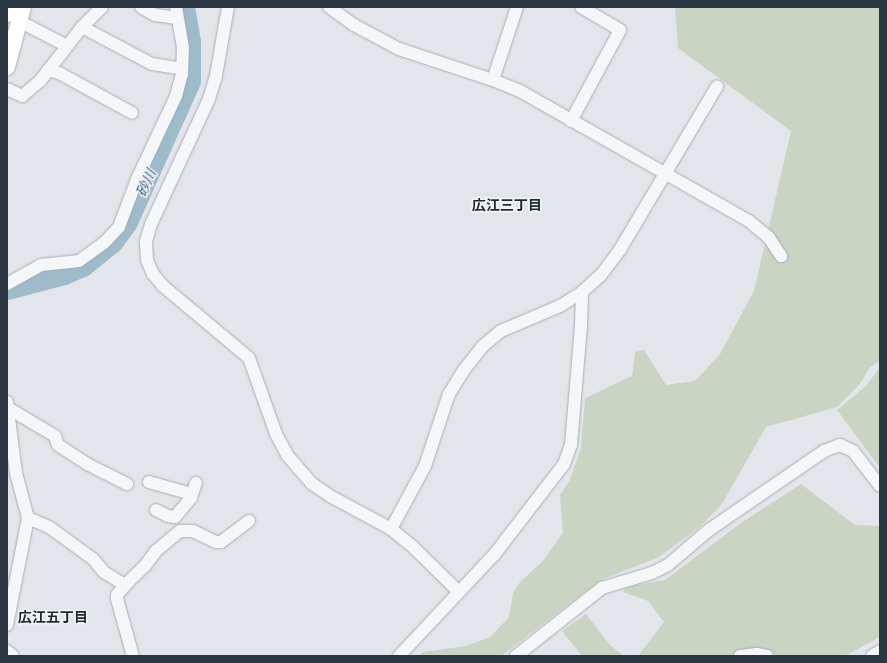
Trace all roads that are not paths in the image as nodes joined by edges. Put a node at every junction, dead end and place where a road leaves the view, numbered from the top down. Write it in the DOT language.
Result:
graph roads {
  1 [pos="9,7"];
  2 [pos="102,7"];
  3 [pos="141,7"];
  4 [pos="330,7"];
  5 [pos="517,7"];
  6 [pos="581,7"];
  7 [pos="225,8"];
  8 [pos="176,12"];
  9 [pos="17,14"];
  10 [pos="82,27"];
  11 [pos="67,46"];
  12 [pos="7,67"];
  13 [pos="182,69"];
  14 [pos="48,70"];
  15 [pos="493,80"];
  16 [pos="717,86"];
  17 [pos="7,90"];
  18 [pos="132,112"];
  19 [pos="572,121"];
  20 [pos="665,173"];
  21 [pos="781,256"];
  22 [pos="7,284"];
  23 [pos="582,292"];
  24 [pos="7,405"];
  25 [pos="149,482"];
  26 [pos="127,484"];
  27 [pos="880,486"];
  28 [pos="156,510"];
  29 [pos="175,517"];
  30 [pos="28,518"];
  31 [pos="249,521"];
  32 [pos="391,529"];
  33 [pos="179,533"];
  34 [pos="125,585"];
  35 [pos="458,591"];
  36 [pos="7,625"];
  37 [pos="7,651"];
  38 [pos="880,651"];
  39 [pos="13,656"];
  40 [pos="133,656"];
  41 [pos="399,656"];
  42 [pos="516,656"];
  43 [pos="740,656"];
  44 [pos="767,656"];
  45 [pos="872,656"];
  1 -- 9 [label="main road"];
  2 -- 10 [label="street"];
  3 -- 8 [label="street"];
  4 -- 15 [label="street"];
  5 -- 15 [label="street"];
  6 -- 19 [label="street"];
  7 -- 32 [label="street"];
  8 -- 13 [label="street"];
  9 -- 11 [label="street"];
  9 -- 12 [label="main road"];
  10 -- 11 [label="street"];
  10 -- 13 [label="street"];
  11 -- 14 [label="street"];
  13 -- 22 [label="street"];
  14 -- 17 [label="street"];
  14 -- 18 [label="street"];
  15 -- 19 [label="street"];
  16 -- 20 [label="street"];
  19 -- 20 [label="street"];
  20 -- 21 [label="street"];
  20 -- 23 [label="street"];
  23 -- 32 [label="street"];
  23 -- 35 [label="street"];
  24 -- 26 [label="street"];
  24 -- 30 [label="street"];
  25 -- 29 [label="street"];
  27 -- 42 [label="street"];
  28 -- 29 [label="street"];
  29 -- 33 [label="street"];
  30 -- 34 [label="street"];
  30 -- 36 [label="street"];
  31 -- 33 [label="street"];
  32 -- 35 [label="street"];
  33 -- 34 [label="street"];
  34 -- 40 [label="street"];
  35 -- 41 [label="street"];
  37 -- 39 [label="street"];
  38 -- 45 [label="street"];
  43 -- 44 [label="street"];
}
